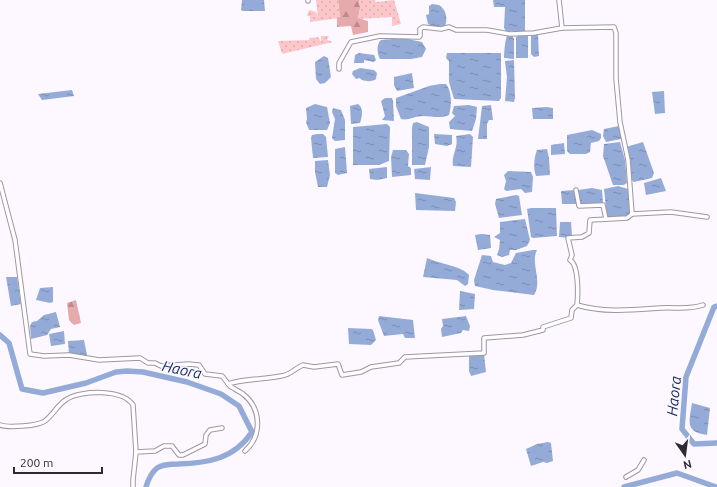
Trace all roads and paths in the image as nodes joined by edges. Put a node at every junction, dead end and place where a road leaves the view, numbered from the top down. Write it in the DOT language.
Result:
graph roads {
  1 [pos="559,0"];
  2 [pos="562,28"];
  3 [pos="339,69"];
  4 [pos="0,183"];
  5 [pos="576,190"];
  6 [pos="632,214"];
  7 [pos="707,217"];
  8 [pos="606,219"];
  9 [pos="577,305"];
  10 [pos="703,305"];
  11 [pos="228,384"];
  12 [pos="0,425"];
  13 [pos="222,428"];
  14 [pos="245,451"];
  15 [pos="136,452"];
  16 [pos="644,460"];
  17 [pos="626,477"];
  18 [pos="134,487"];
  1 -- 2 [label="street"];
  2 -- 3 [label="street"];
  2 -- 6 [label="street"];
  4 -- 11 [label="street"];
  5 -- 8 [label="street"];
  6 -- 7 [label="street"];
  6 -- 8 [label="street"];
  8 -- 9 [label="street"];
  9 -- 10 [label="street"];
  9 -- 11 [label="street"];
  11 -- 14 [label="street"];
  12 -- 15 [label="street"];
  13 -- 15 [label="street"];
  15 -- 18 [label="street"];
  16 -- 17 [label="street"];
}
